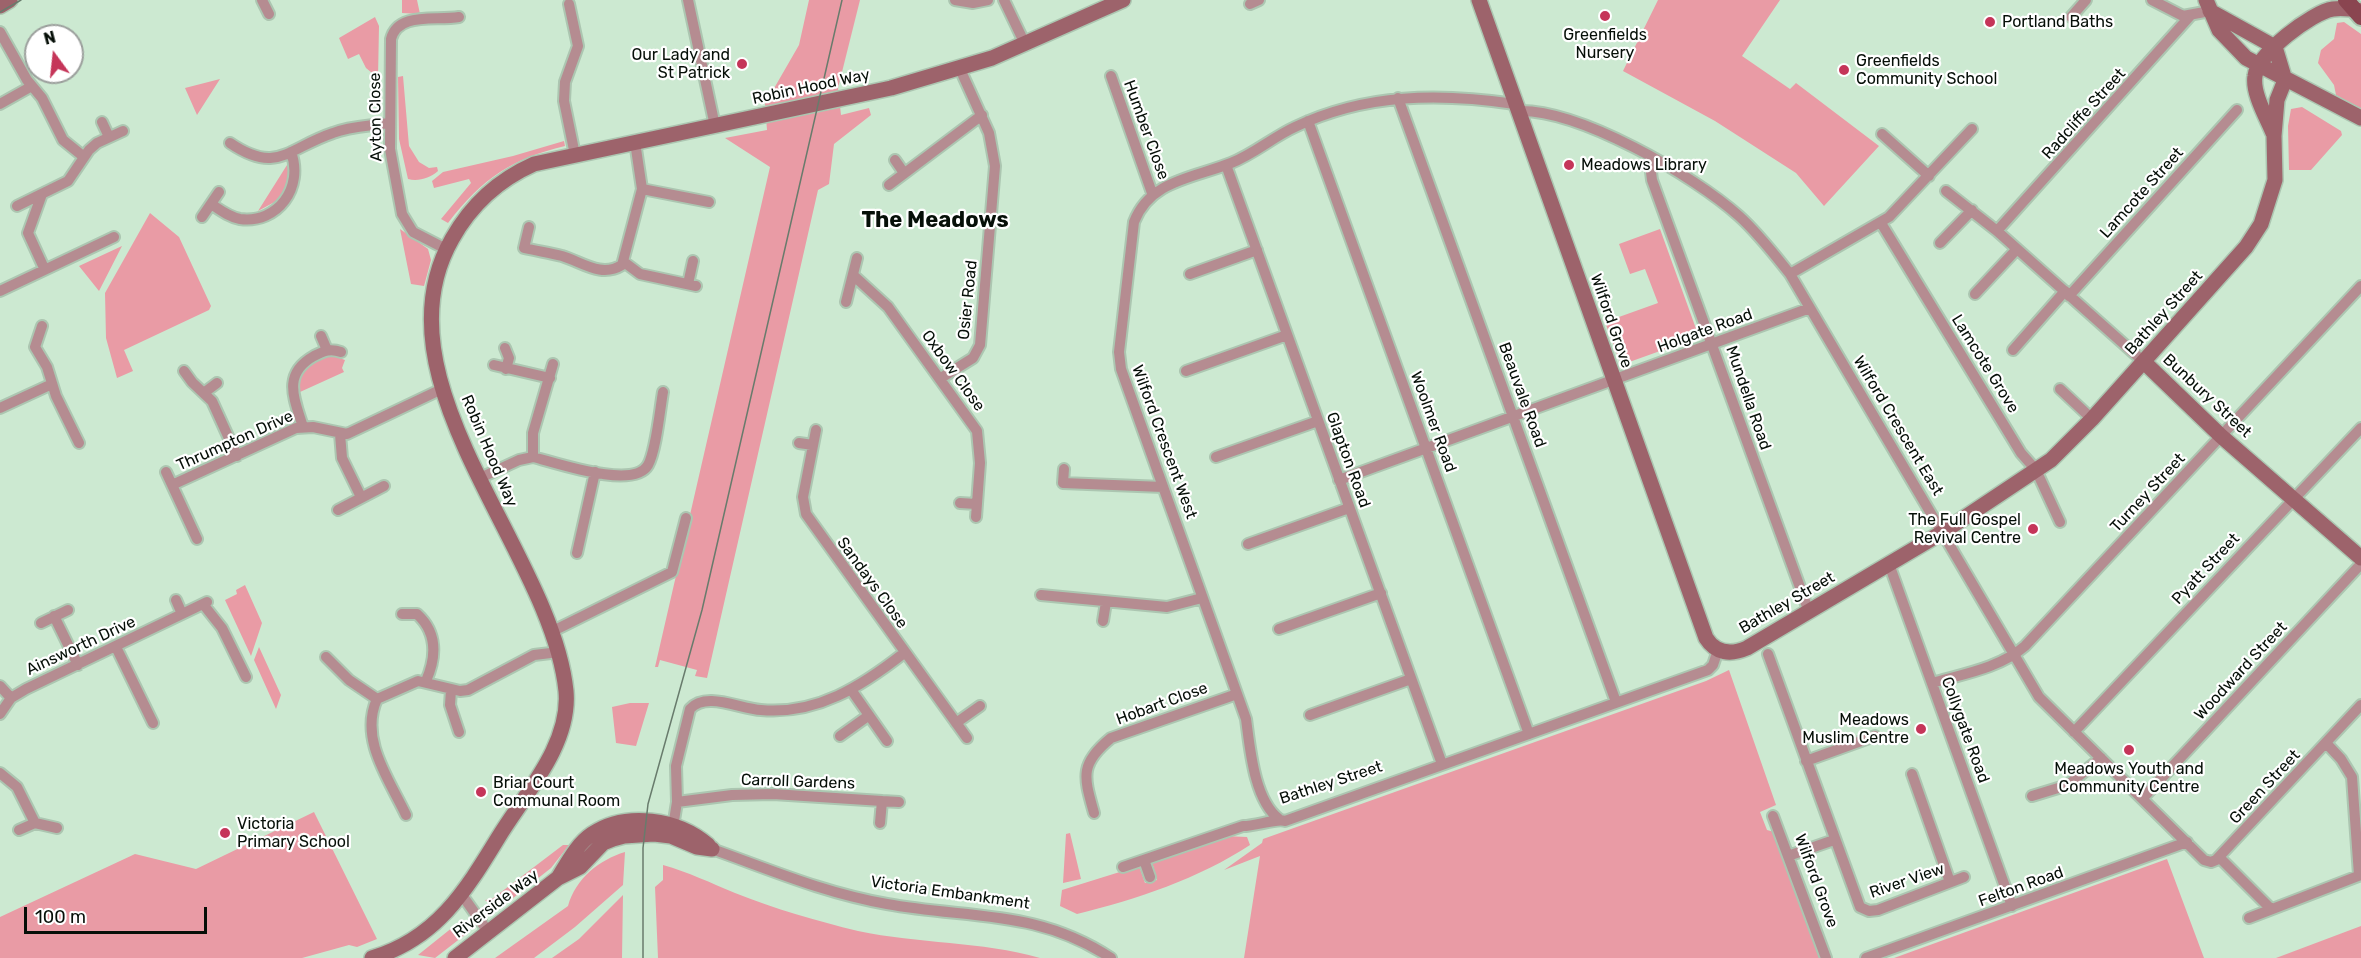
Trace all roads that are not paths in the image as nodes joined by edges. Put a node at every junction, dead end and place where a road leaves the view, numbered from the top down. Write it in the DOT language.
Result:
graph roads {
  1 [pos="10,0"];
  2 [pos="262,0"];
  3 [pos="688,0"];
  4 [pos="955,0"];
  5 [pos="988,0"];
  6 [pos="1004,0"];
  7 [pos="1123,0"];
  8 [pos="1479,0"];
  9 [pos="2086,0"];
  10 [pos="2152,0"];
  11 [pos="569,4"];
  12 [pos="2208,5"];
  13 [pos="0,6"];
  14 [pos="2356,9"];
  15 [pos="269,14"];
  16 [pos="2191,15"];
  17 [pos="459,17"];
  18 [pos="2071,17"];
  19 [pos="0,32"];
  20 [pos="1025,44"];
  21 [pos="2275,47"];
  22 [pos="2258,65"];
  23 [pos="960,69"];
  24 [pos="1111,76"];
  25 [pos="32,86"];
  26 [pos="2282,86"];
  27 [pos="1398,98"];
  28 [pos="0,104"];
  29 [pos="1516,108"];
  30 [pos="2237,111"];
  31 [pos="982,115"];
  32 [pos="2361,118"];
  33 [pos="1308,121"];
  34 [pos="102,122"];
  35 [pos="388,123"];
  36 [pos="715,126"];
  37 [pos="1972,129"];
  38 [pos="123,131"];
  39 [pos="1882,134"];
  40 [pos="2274,136"];
  41 [pos="110,137"];
  42 [pos="635,142"];
  43 [pos="230,143"];
  44 [pos="291,152"];
  45 [pos="575,154"];
  46 [pos="84,157"];
  47 [pos="895,160"];
  48 [pos="1656,161"];
  49 [pos="1226,165"];
  50 [pos="904,173"];
  51 [pos="1929,176"];
  52 [pos="889,185"];
  53 [pos="642,189"];
  54 [pos="1946,191"];
  55 [pos="219,192"];
  56 [pos="1152,193"];
  57 [pos="42,194"];
  58 [pos="709,202"];
  59 [pos="211,204"];
  60 [pos="17,206"];
  61 [pos="1972,210"];
  62 [pos="202,217"];
  63 [pos="1881,223"];
  64 [pos="529,227"];
  65 [pos="1997,231"];
  66 [pos="114,237"];
  67 [pos="1940,243"];
  68 [pos="446,249"];
  69 [pos="2017,249"];
  70 [pos="1257,250"];
  71 [pos="857,258"];
  72 [pos="693,261"];
  73 [pos="624,262"];
  74 [pos="44,268"];
  75 [pos="1190,274"];
  76 [pos="1790,274"];
  77 [pos="853,275"];
  78 [pos="2361,286"];
  79 [pos="0,291"];
  80 [pos="2067,293"];
  81 [pos="1975,294"];
  82 [pos="846,302"];
  83 [pos="1810,308"];
  84 [pos="42,326"];
  85 [pos="1287,335"];
  86 [pos="321,336"];
  87 [pos="1713,344"];
  88 [pos="505,348"];
  89 [pos="327,350"];
  90 [pos="2013,350"];
  91 [pos="341,352"];
  92 [pos="2144,362"];
  93 [pos="553,364"];
  94 [pos="494,365"];
  95 [pos="506,369"];
  96 [pos="184,371"];
  97 [pos="1186,371"];
  98 [pos="550,378"];
  99 [pos="941,378"];
  100 [pos="1613,379"];
  101 [pos="217,383"];
  102 [pos="52,384"];
  103 [pos="444,388"];
  104 [pos="2060,389"];
  105 [pos="205,392"];
  106 [pos="663,392"];
  107 [pos="0,408"];
  108 [pos="1514,416"];
  109 [pos="2092,419"];
  110 [pos="1318,421"];
  111 [pos="303,426"];
  112 [pos="2361,428"];
  113 [pos="816,430"];
  114 [pos="340,434"];
  115 [pos="2221,436"];
  116 [pos="79,443"];
  117 [pos="799,443"];
  118 [pos="813,445"];
  119 [pos="1426,447"];
  120 [pos="237,456"];
  121 [pos="1216,457"];
  122 [pos="533,458"];
  123 [pos="1064,469"];
  124 [pos="2036,470"];
  125 [pos="166,472"];
  126 [pos="595,472"];
  127 [pos="480,478"];
  128 [pos="1339,480"];
  129 [pos="172,485"];
  130 [pos="384,486"];
  131 [pos="1163,487"];
  132 [pos="361,497"];
  133 [pos="2293,499"];
  134 [pos="960,503"];
  135 [pos="976,504"];
  136 [pos="1349,508"];
  137 [pos="338,510"];
  138 [pos="976,517"];
  139 [pos="686,518"];
  140 [pos="2060,522"];
  141 [pos="1943,532"];
  142 [pos="197,539"];
  143 [pos="1248,544"];
  144 [pos="577,553"];
  145 [pos="2361,558"];
  146 [pos="1889,564"];
  147 [pos="2361,564"];
  148 [pos="1381,593"];
  149 [pos="1041,595"];
  150 [pos="1202,598"];
  151 [pos="176,600"];
  152 [pos="1106,602"];
  153 [pos="68,610"];
  154 [pos="1809,612"];
  155 [pos="182,614"];
  156 [pos="402,614"];
  157 [pos="54,616"];
  158 [pos="1103,621"];
  159 [pos="41,623"];
  160 [pos="1279,629"];
  161 [pos="553,631"];
  162 [pos="116,647"];
  163 [pos="1718,650"];
  164 [pos="559,652"];
  165 [pos="904,653"];
  166 [pos="1768,654"];
  167 [pos="2013,656"];
  168 [pos="326,657"];
  169 [pos="78,665"];
  170 [pos="246,677"];
  171 [pos="1411,679"];
  172 [pos="426,681"];
  173 [pos="1932,683"];
  174 [pos="0,686"];
  175 [pos="451,690"];
  176 [pos="852,691"];
  177 [pos="1237,694"];
  178 [pos="10,698"];
  179 [pos="377,699"];
  180 [pos="1616,702"];
  181 [pos="2361,705"];
  182 [pos="980,706"];
  183 [pos="0,714"];
  184 [pos="1310,715"];
  185 [pos="868,716"];
  186 [pos="153,723"];
  187 [pos="956,723"];
  188 [pos="459,732"];
  189 [pos="2074,732"];
  190 [pos="1529,734"];
  191 [pos="840,736"];
  192 [pos="1875,736"];
  193 [pos="967,738"];
  194 [pos="887,741"];
  195 [pos="2326,744"];
  196 [pos="2101,758"];
  197 [pos="1806,761"];
  198 [pos="1442,764"];
  199 [pos="0,773"];
  200 [pos="1912,774"];
  201 [pos="2032,796"];
  202 [pos="2143,798"];
  203 [pos="882,801"];
  204 [pos="677,802"];
  205 [pos="899,802"];
  206 [pos="1094,813"];
  207 [pos="405,815"];
  208 [pos="1773,816"];
  209 [pos="1279,819"];
  210 [pos="35,823"];
  211 [pos="880,824"];
  212 [pos="57,828"];
  213 [pos="19,830"];
  214 [pos="672,830"];
  215 [pos="691,838"];
  216 [pos="1834,840"];
  217 [pos="2187,842"];
  218 [pos="712,849"];
  219 [pos="1788,856"];
  220 [pos="2219,857"];
  221 [pos="1144,860"];
  222 [pos="1124,867"];
  223 [pos="2360,875"];
  224 [pos="1150,877"];
  225 [pos="1964,877"];
  226 [pos="1950,882"];
  227 [pos="462,895"];
  228 [pos="2012,906"];
  229 [pos="2271,909"];
  230 [pos="2248,918"];
  231 [pos="489,933"];
  232 [pos="372,958"];
  233 [pos="455,958"];
  234 [pos="1112,958"];
  235 [pos="1826,958"];
  236 [pos="1866,958"];
  1 -- 13 [label="street"];
  2 -- 15 [label="street"];
  3 -- 36 [label="street"];
  4 -- 5 [label="street"];
  6 -- 20 [label="street"];
  7 -- 20 [label="street, Robin Hood Way"];
  8 -- 29 [label="street, Wilford Grove"];
  9 -- 18 [label="street"];
  10 -- 16 [label="street"];
  11 -- 45 [label="street"];
  12 -- 16 [label="street"];
  12 -- 21 [label="street"];
  12 -- 22 [label="street"];
  14 -- 21 [label="street"];
  16 -- 65 [label="street, Radcliffe Street"];
  17 -- 35 [label="street, Ayton Close"];
  19 -- 25 [label="street"];
  20 -- 23 [label="street, Robin Hood Way"];
  21 -- 22 [label="street"];
  21 -- 26 [label="street"];
  22 -- 26 [label="street"];
  22 -- 40 [label="street, Bathley Street"];
  23 -- 31 [label="street, Osier Road"];
  23 -- 36 [label="street, Robin Hood Way"];
  24 -- 56 [label="street, Humber Close"];
  25 -- 28 [label="street"];
  25 -- 46 [label="street"];
  26 -- 32 [label="street"];
  26 -- 40 [label="street, Bathley Street"];
  27 -- 29 [label="street"];
  27 -- 33 [label="street"];
  27 -- 108 [label="street, Beauvale Road"];
  29 -- 48 [label="street, Wilford Crescent East"];
  29 -- 100 [label="street, Wilford Grove"];
  30 -- 80 [label="street, Lamcote Street"];
  31 -- 50 [label="street"];
  31 -- 99 [label="street, Osier Road"];
  33 -- 49 [label="street"];
  33 -- 119 [label="street, Woolmer Road"];
  34 -- 41 [label="street"];
  35 -- 44 [label="street"];
  35 -- 68 [label="street, Ayton Close"];
  36 -- 42 [label="street, Robin Hood Way"];
  37 -- 51 [label="street"];
  38 -- 41 [label="street"];
  39 -- 51 [label="street"];
  40 -- 92 [label="street, Bathley Street"];
  41 -- 46 [label="street"];
  42 -- 45 [label="street, Robin Hood Way"];
  42 -- 53 [label="street"];
  43 -- 44 [label="street"];
  44 -- 59 [label="street"];
  45 -- 68 [label="street, Robin Hood Way"];
  46 -- 57 [label="street"];
  47 -- 50 [label="street"];
  48 -- 76 [label="street, Wilford Crescent East"];
  48 -- 87 [label="street, Mundella Road"];
  49 -- 56 [label="street"];
  49 -- 70 [label="street, Glapton Road"];
  50 -- 52 [label="street"];
  51 -- 63 [label="street"];
  53 -- 58 [label="street"];
  53 -- 73 [label="street"];
  54 -- 61 [label="street, Bunbury Street"];
  55 -- 59 [label="street"];
  56 -- 131 [label="street, Wilford Crescent West"];
  57 -- 60 [label="street"];
  57 -- 74 [label="street"];
  59 -- 62 [label="street"];
  61 -- 65 [label="street, Bunbury Street"];
  61 -- 67 [label="street"];
  63 -- 76 [label="street"];
  63 -- 124 [label="street, Lamcote Grove"];
  64 -- 73 [label="street"];
  65 -- 69 [label="street, Bunbury Street"];
  66 -- 74 [label="street"];
  68 -- 103 [label="street, Robin Hood Way"];
  69 -- 80 [label="street, Bunbury Street"];
  69 -- 81 [label="street"];
  70 -- 75 [label="street"];
  70 -- 85 [label="street, Glapton Road"];
  71 -- 77 [label="street"];
  72 -- 73 [label="street"];
  74 -- 79 [label="street"];
  76 -- 83 [label="street, Wilford Crescent East"];
  77 -- 82 [label="street"];
  77 -- 99 [label="street, Oxbow Close"];
  78 -- 115 [label="street, Turney Street"];
  80 -- 90 [label="street, Lamcote Street"];
  80 -- 92 [label="street, Bunbury Street"];
  83 -- 87 [label="street, Holgate Road"];
  83 -- 141 [label="street, Wilford Crescent East"];
  84 -- 102 [label="street"];
  85 -- 97 [label="street"];
  85 -- 110 [label="street, Glapton Road"];
  86 -- 89 [label="street"];
  87 -- 100 [label="street, Holgate Road"];
  87 -- 154 [label="street, Mundella Road"];
  88 -- 95 [label="street"];
  89 -- 91 [label="street"];
  89 -- 111 [label="street"];
  92 -- 109 [label="street, Bathley Street"];
  92 -- 115 [label="street, Bunbury Street"];
  93 -- 98 [label="street"];
  94 -- 95 [label="street"];
  95 -- 98 [label="street"];
  96 -- 105 [label="street"];
  98 -- 122 [label="street"];
  99 -- 135 [label="street, Oxbow Close"];
  100 -- 108 [label="street, Holgate Road"];
  100 -- 163 [label="street, Wilford Grove"];
  101 -- 105 [label="street"];
  102 -- 107 [label="street"];
  102 -- 116 [label="street"];
  103 -- 114 [label="street"];
  103 -- 127 [label="street, Robin Hood Way"];
  104 -- 109 [label="street"];
  105 -- 120 [label="street"];
  106 -- 126 [label="street"];
  108 -- 119 [label="street, Holgate Road"];
  108 -- 180 [label="street, Beauvale Road"];
  109 -- 124 [label="street, Bathley Street"];
  110 -- 121 [label="street"];
  110 -- 128 [label="street, Glapton Road"];
  111 -- 114 [label="street, Thrumpton Drive"];
  111 -- 120 [label="street, Thrumpton Drive"];
  112 -- 133 [label="street, Pyatt Street"];
  113 -- 118 [label="street, Sandays Close"];
  114 -- 132 [label="street"];
  115 -- 133 [label="street, Bunbury Street"];
  115 -- 167 [label="street, Turney Street"];
  117 -- 118 [label="street"];
  118 -- 165 [label="street, Sandays Close"];
  119 -- 128 [label="street, Holgate Road"];
  119 -- 190 [label="street, Woolmer Road"];
  120 -- 129 [label="street, Thrumpton Drive"];
  122 -- 126 [label="street"];
  122 -- 127 [label="street"];
  123 -- 131 [label="street"];
  124 -- 140 [label="street, Lamcote Grove"];
  124 -- 141 [label="street, Bathley Street"];
  125 -- 129 [label="street, Thrumpton Drive"];
  126 -- 144 [label="street"];
  127 -- 161 [label="street, Robin Hood Way"];
  128 -- 136 [label="street, Glapton Road"];
  129 -- 142 [label="street, Thrumpton Drive"];
  130 -- 132 [label="street"];
  131 -- 150 [label="street, Wilford Crescent West"];
  132 -- 137 [label="street"];
  133 -- 145 [label="street, Bunbury Street"];
  133 -- 189 [label="street, Pyatt Street"];
  134 -- 135 [label="street"];
  135 -- 138 [label="street, Oxbow Close"];
  136 -- 143 [label="street"];
  136 -- 148 [label="street, Glapton Road"];
  139 -- 161 [label="street"];
  141 -- 146 [label="street, Bathley Street"];
  141 -- 167 [label="street, Wilford Crescent East"];
  146 -- 154 [label="street, Bathley Street"];
  146 -- 173 [label="street, Collygate Road"];
  147 -- 202 [label="street, Woodward Street"];
  148 -- 160 [label="street"];
  148 -- 171 [label="street, Glapton Road"];
  149 -- 152 [label="street"];
  150 -- 152 [label="street"];
  150 -- 177 [label="street, Wilford Crescent West"];
  151 -- 155 [label="street"];
  152 -- 158 [label="street"];
  153 -- 157 [label="street"];
  154 -- 163 [label="street, Bathley Street"];
  155 -- 162 [label="street, Ainsworth Drive"];
  155 -- 170 [label="street, Ainsworth Drive"];
  156 -- 172 [label="street"];
  157 -- 159 [label="street"];
  157 -- 169 [label="street"];
  161 -- 164 [label="street, Robin Hood Way"];
  162 -- 169 [label="street, Ainsworth Drive"];
  162 -- 186 [label="street"];
  163 -- 180 [label="street, Bathley Street"];
  164 -- 175 [label="street"];
  164 -- 227 [label="street, Robin Hood Way"];
  165 -- 176 [label="street"];
  165 -- 187 [label="street, Sandays Close"];
  166 -- 197 [label="street, River View"];
  167 -- 173 [label="street, Turney Street"];
  167 -- 189 [label="street, Wilford Crescent East"];
  168 -- 179 [label="street"];
  169 -- 178 [label="street, Ainsworth Drive"];
  171 -- 184 [label="street"];
  171 -- 198 [label="street, Glapton Road"];
  172 -- 175 [label="street"];
  172 -- 179 [label="street"];
  173 -- 228 [label="street, Collygate Road"];
  174 -- 178 [label="street"];
  175 -- 188 [label="street"];
  176 -- 185 [label="street"];
  176 -- 204 [label="street"];
  177 -- 206 [label="street, Hobart Close"];
  177 -- 209 [label="street, Wilford Crescent West"];
  178 -- 183 [label="street"];
  179 -- 207 [label="street"];
  180 -- 190 [label="street, Bathley Street"];
  181 -- 195 [label="street, Green Street"];
  182 -- 187 [label="street"];
  185 -- 191 [label="street"];
  185 -- 194 [label="street"];
  187 -- 193 [label="street, Sandays Close"];
  189 -- 196 [label="street, Wilford Crescent East"];
  190 -- 198 [label="street, Bathley Street"];
  192 -- 197 [label="street"];
  195 -- 220 [label="street, Green Street"];
  195 -- 223 [label="street"];
  196 -- 201 [label="street"];
  196 -- 202 [label="street, Wilford Crescent East"];
  197 -- 216 [label="street, River View"];
  198 -- 209 [label="street, Bathley Street"];
  199 -- 210 [label="street"];
  200 -- 226 [label="street"];
  202 -- 217 [label="street, Wilford Crescent East"];
  203 -- 204 [label="street, Carroll Gardens"];
  203 -- 205 [label="street, Carroll Gardens"];
  203 -- 211 [label="street"];
  204 -- 214 [label="street"];
  208 -- 219 [label="street, Wilford Grove"];
  209 -- 221 [label="street, Bathley Street"];
  210 -- 212 [label="street"];
  210 -- 213 [label="street"];
  214 -- 215 [label="street, Riverside Way"];
  214 -- 231 [label="street, Riverside Way"];
  215 -- 218 [label="street, Victoria Embankment"];
  216 -- 219 [label="street"];
  216 -- 226 [label="street, River View"];
  217 -- 220 [label="street"];
  217 -- 228 [label="street, Felton Road"];
  218 -- 234 [label="street, Victoria Embankment"];
  219 -- 235 [label="street, Wilford Grove"];
  220 -- 229 [label="street"];
  221 -- 222 [label="street, Bathley Street"];
  221 -- 224 [label="street"];
  223 -- 229 [label="street"];
  225 -- 226 [label="street, River View"];
  227 -- 231 [label="street"];
  227 -- 232 [label="street, Robin Hood Way"];
  228 -- 236 [label="street, Felton Road"];
  229 -- 230 [label="street"];
  231 -- 233 [label="street, Riverside Way"];
}
